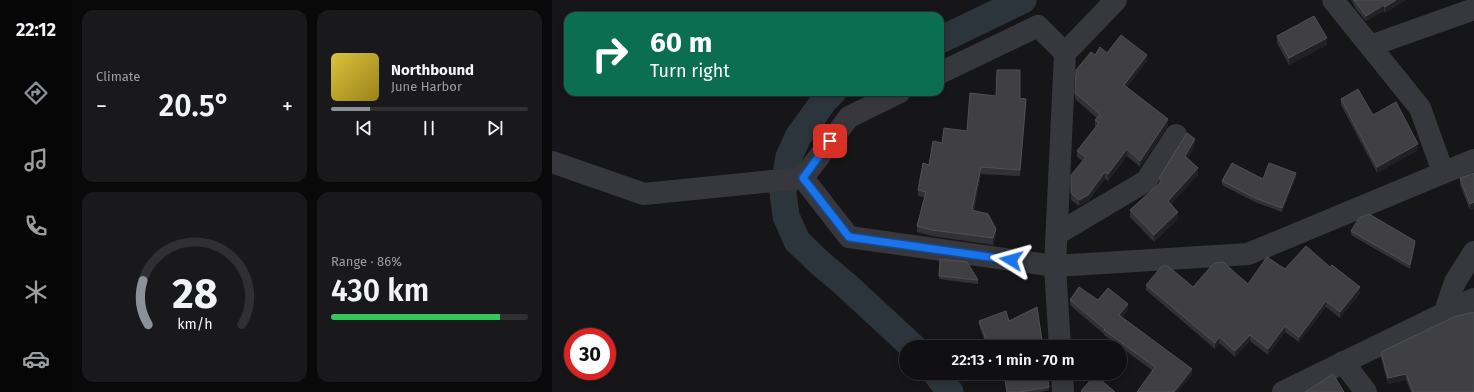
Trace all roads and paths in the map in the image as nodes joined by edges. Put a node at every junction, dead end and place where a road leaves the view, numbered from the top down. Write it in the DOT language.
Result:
graph roads {
  1 [pos="1116,0"];
  2 [pos="1333,0"];
  3 [pos="1474,9"];
  4 [pos="1370,46"];
  5 [pos="1065,52"];
  6 [pos="944,71"];
  7 [pos="892,96"];
  8 [pos="1176,135"];
  9 [pos="1474,160"];
  10 [pos="552,162"];
  11 [pos="1443,172"];
  12 [pos="802,178"];
  13 [pos="1057,234"];
  14 [pos="1474,252"];
  15 [pos="1055,266"];
  16 [pos="1474,299"];
  17 [pos="1444,314"];
  18 [pos="1060,340"];
  19 [pos="1343,362"];
  20 [pos="1062,380"];
  21 [pos="1063,392"];
  22 [pos="1283,392"];
  23 [pos="1366,392"];
  1 -- 5 [label="street"];
  2 -- 4 [label="street"];
  3 -- 4 [label="street"];
  4 -- 11 [label="street"];
  5 -- 6 [label="street"];
  5 -- 13 [label="street"];
  7 -- 12 [label="street"];
  8 -- 13 [label="street"];
  9 -- 11 [label="street"];
  10 -- 12 [label="street"];
  11 -- 15 [label="street"];
  12 -- 15 [label="street"];
  13 -- 15 [label="street"];
  14 -- 17 [label="street"];
  15 -- 18 [label="street"];
  16 -- 17 [label="street"];
  17 -- 19 [label="street"];
  19 -- 22 [label="street"];
  19 -- 23 [label="street"];
  20 -- 21 [label="street"];
}
